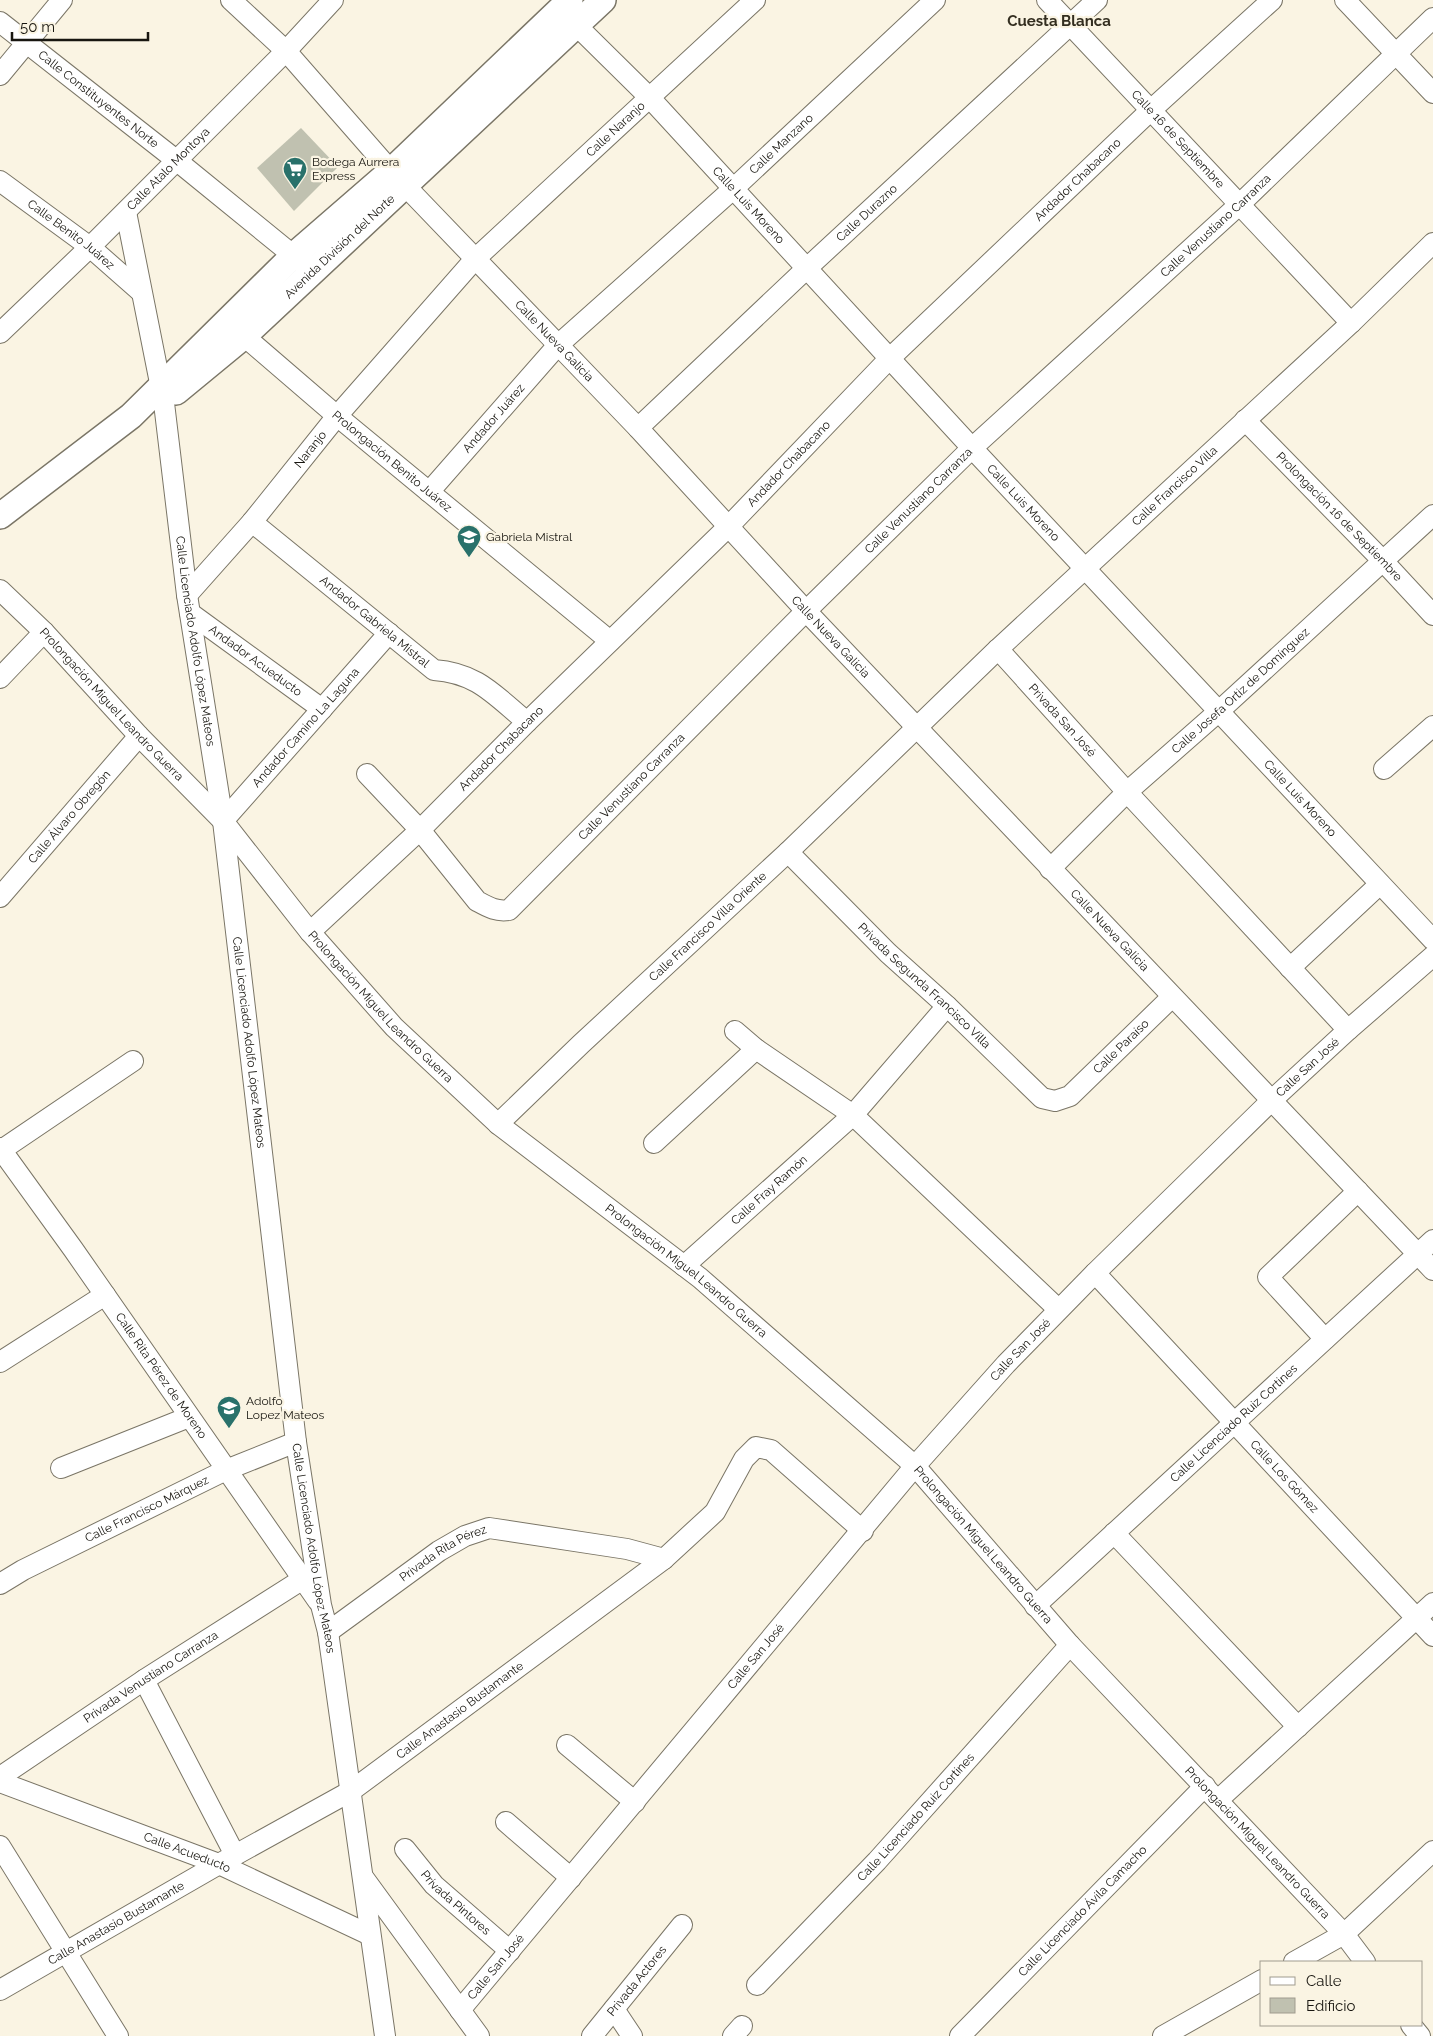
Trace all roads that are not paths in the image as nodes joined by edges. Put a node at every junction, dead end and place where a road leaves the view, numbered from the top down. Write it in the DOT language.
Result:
graph roads {
  1 [pos="62,0"];
  2 [pos="231,0"];
  3 [pos="333,0"];
  4 [pos="603,0"];
  5 [pos="755,0"];
  6 [pos="935,0"];
  7 [pos="1047,0"];
  8 [pos="1097,0"];
  9 [pos="1272,0"];
  10 [pos="1345,0"];
  11 [pos="566,8"];
  12 [pos="1433,18"];
  13 [pos="0,22"];
  14 [pos="1070,24"];
  15 [pos="28,43"];
  16 [pos="286,51"];
  17 [pos="1396,53"];
  18 [pos="0,75"];
  19 [pos="1433,93"];
  20 [pos="650,98"];
  21 [pos="1151,110"];
  22 [pos="176,160"];
  23 [pos="398,178"];
  24 [pos="0,180"];
  25 [pos="733,189"];
  26 [pos="1240,204"];
  27 [pos="126,212"];
  28 [pos="1433,243"];
  29 [pos="90,248"];
  30 [pos="475,258"];
  31 [pos="303,263"];
  32 [pos="806,269"];
  33 [pos="140,291"];
  34 [pos="1351,323"];
  35 [pos="0,334"];
  36 [pos="244,336"];
  37 [pos="558,345"];
  38 [pos="889,359"];
  39 [pos="162,395"];
  40 [pos="337,416"];
  41 [pos="1245,420"];
  42 [pos="638,428"];
  43 [pos="972,448"];
  44 [pos="429,492"];
  45 [pos="1433,515"];
  46 [pos="0,516"];
  47 [pos="252,522"];
  48 [pos="728,527"];
  49 [pos="1383,561"];
  50 [pos="1085,569"];
  51 [pos="0,590"];
  52 [pos="189,604"];
  53 [pos="806,611"];
  54 [pos="1433,615"];
  55 [pos="44,632"];
  56 [pos="390,633"];
  57 [pos="610,641"];
  58 [pos="998,649"];
  59 [pos="0,678"];
  60 [pos="322,709"];
  61 [pos="1218,712"];
  62 [pos="527,722"];
  63 [pos="1433,726"];
  64 [pos="917,729"];
  65 [pos="139,736"];
  66 [pos="1384,769"];
  67 [pos="367,774"];
  68 [pos="1127,792"];
  69 [pos="223,821"];
  70 [pos="420,830"];
  71 [pos="788,852"];
  72 [pos="1050,869"];
  73 [pos="4,883"];
  74 [pos="1380,884"];
  75 [pos="310,932"];
  76 [pos="1433,940"];
  77 [pos="1433,956"];
  78 [pos="1290,968"];
  79 [pos="1172,997"];
  80 [pos="947,1006"];
  81 [pos="1348,1030"];
  82 [pos="735,1031"];
  83 [pos="756,1049"];
  84 [pos="133,1062"];
  85 [pos="1070,1096"];
  86 [pos="1271,1101"];
  87 [pos="853,1115"];
  88 [pos="498,1124"];
  89 [pos="654,1143"];
  90 [pos="1,1150"];
  91 [pos="1358,1191"];
  92 [pos="1433,1240"];
  93 [pos="1418,1254"];
  94 [pos="684,1266"];
  95 [pos="1433,1270"];
  96 [pos="1095,1273"];
  97 [pos="105,1295"];
  98 [pos="1058,1310"];
  99 [pos="1325,1338"];
  100 [pos="0,1362"];
  101 [pos="189,1417"];
  102 [pos="1233,1422"];
  103 [pos="296,1442"];
  104 [pos="915,1466"];
  105 [pos="61,1468"];
  106 [pos="226,1470"];
  107 [pos="863,1531"];
  108 [pos="1114,1533"];
  109 [pos="664,1559"];
  110 [pos="303,1579"];
  111 [pos="0,1584"];
  112 [pos="1433,1603"];
  113 [pos="321,1605"];
  114 [pos="1035,1606"];
  115 [pos="1416,1619"];
  116 [pos="328,1632"];
  117 [pos="1433,1636"];
  118 [pos="1070,1645"];
  119 [pos="144,1680"];
  120 [pos="1298,1727"];
  121 [pos="567,1745"];
  122 [pos="0,1777"];
  123 [pos="0,1782"];
  124 [pos="351,1791"];
  125 [pos="1212,1793"];
  126 [pos="635,1802"];
  127 [pos="506,1822"];
  128 [pos="0,1846"];
  129 [pos="405,1849"];
  130 [pos="1433,1851"];
  131 [pos="227,1860"];
  132 [pos="362,1876"];
  133 [pos="571,1878"];
  134 [pos="682,1925"];
  135 [pos="370,1934"];
  136 [pos="1344,1934"];
  137 [pos="510,1951"];
  138 [pos="66,1952"];
  139 [pos="1296,1961"];
  140 [pos="1364,1961"];
  141 [pos="1260,1981"];
  142 [pos="757,1985"];
  143 [pos="0,1990"];
  144 [pos="614,2009"];
  145 [pos="460,2010"];
  146 [pos="1412,2026"];
  147 [pos="118,2036"];
  148 [pos="385,2036"];
  149 [pos="479,2036"];
  150 [pos="592,2036"];
  151 [pos="632,2036"];
  152 [pos="960,2036"];
  153 [pos="1163,2036"];
  154 [pos="1420,2036"];
  1 -- 15 [label="street"];
  2 -- 16 [label="street, Calle Nueva Galicia"];
  3 -- 16 [label="street, Calle Atalo Montoya"];
  4 -- 11 [label="street, Avenida División del Norte"];
  5 -- 20 [label="street, Calle Naranjo"];
  6 -- 25 [label="street, Calle Manzano"];
  7 -- 14 [label="street, Calle 16 de Septiembre"];
  8 -- 14 [label="street, Calle Durazno"];
  9 -- 21 [label="street, Andador Chabacano"];
  10 -- 17 [label="street"];
  11 -- 20 [label="street, Calle Luis Moreno"];
  11 -- 23 [label="street, Avenida División del Norte"];
  12 -- 17 [label="street, Calle Venustiano Carranza"];
  13 -- 15 [label="street, Calle Constituyentes Norte"];
  14 -- 21 [label="street, Calle 16 de Septiembre"];
  14 -- 32 [label="street, Calle Durazno"];
  15 -- 18 [label="street"];
  15 -- 22 [label="street, Calle Constituyentes Norte"];
  16 -- 22 [label="street, Calle Atalo Montoya"];
  16 -- 23 [label="street, Calle Nueva Galicia"];
  17 -- 19 [label="street"];
  17 -- 26 [label="street, Calle Venustiano Carranza"];
  20 -- 25 [label="street, Calle Luis Moreno"];
  20 -- 30 [label="street, Calle Naranjo"];
  21 -- 26 [label="street, Calle 16 de Septiembre"];
  21 -- 38 [label="street, Andador Chabacano"];
  22 -- 27 [label="street, Calle Atalo Montoya"];
  22 -- 31 [label="street, Calle Constituyentes Norte"];
  23 -- 30 [label="street, Calle Nueva Galicia"];
  23 -- 31 [label="street, Avenida División del Norte"];
  24 -- 29 [label="street, Calle Benito Juárez"];
  25 -- 32 [label="street, Calle Luis Moreno"];
  25 -- 37 [label="street, Calle Manzano"];
  26 -- 34 [label="street, Calle 16 de Septiembre"];
  26 -- 43 [label="street, Calle Venustiano Carranza"];
  27 -- 29 [label="street, Calle Atalo Montoya"];
  27 -- 33 [label="street, Calle Licenciado Adolfo López Mateos"];
  28 -- 34 [label="street, Calle Francisco Villa"];
  29 -- 33 [label="street, Calle Benito Juárez"];
  29 -- 35 [label="street, Calle Atalo Montoya"];
  30 -- 37 [label="street, Calle Nueva Galicia"];
  30 -- 40 [label="street, Naranjo"];
  31 -- 36 [label="street, Avenida División del Norte"];
  31 -- 39 [label="street, Avenida División del Norte"];
  32 -- 38 [label="street, Calle Luis Moreno"];
  32 -- 42 [label="street, Calle Durazno"];
  33 -- 39 [label="street, Calle Licenciado Adolfo López Mateos"];
  34 -- 41 [label="street, Calle Francisco Villa"];
  36 -- 39 [label="street, Avenida División del Norte"];
  36 -- 40 [label="street, Prolongación Benito Juárez"];
  37 -- 42 [label="street, Calle Nueva Galicia"];
  37 -- 44 [label="street, Andador Juárez"];
  38 -- 43 [label="street, Calle Luis Moreno"];
  38 -- 48 [label="street, Andador Chabacano"];
  39 -- 46 [label="street, Avenida División del Norte"];
  39 -- 52 [label="street, Calle Licenciado Adolfo López Mateos"];
  40 -- 44 [label="street, Prolongación Benito Juárez"];
  40 -- 47 [label="street, Naranjo"];
  41 -- 49 [label="street, Prolongación 16 de Septiembre"];
  41 -- 50 [label="street, Calle Francisco Villa"];
  42 -- 48 [label="street, Calle Nueva Galicia"];
  43 -- 50 [label="street, Calle Luis Moreno"];
  43 -- 53 [label="street, Calle Venustiano Carranza"];
  44 -- 57 [label="street, Prolongación Benito Juárez"];
  45 -- 49 [label="street, Calle Josefa Ortiz de Domínguez"];
  47 -- 52 [label="street, Naranjo"];
  47 -- 56 [label="street, Andador Gabriela Mistral"];
  48 -- 53 [label="street, Calle Nueva Galicia"];
  48 -- 57 [label="street, Andador Chabacano"];
  49 -- 54 [label="street, Prolongación 16 de Septiembre"];
  49 -- 61 [label="street, Calle Josefa Ortiz de Domínguez"];
  50 -- 58 [label="street, Calle Francisco Villa"];
  50 -- 61 [label="street, Calle Luis Moreno"];
  51 -- 55 [label="street, Prolongación Miguel Leandro Guerra"];
  52 -- 60 [label="street, Andador Acueducto"];
  52 -- 69 [label="street, Calle Licenciado Adolfo López Mateos"];
  53 -- 64 [label="street, Calle Nueva Galicia"];
  53 -- 70 [label="street, Calle Venustiano Carranza"];
  55 -- 59 [label="street"];
  55 -- 65 [label="street, Prolongación Miguel Leandro Guerra"];
  56 -- 60 [label="street, Andador Camino La Laguna"];
  56 -- 62 [label="street, Andador Gabriela Mistral"];
  57 -- 62 [label="street, Andador Chabacano"];
  58 -- 64 [label="street, Calle Francisco Villa"];
  58 -- 68 [label="street, Privada San José"];
  60 -- 69 [label="street, Andador Camino La Laguna"];
  61 -- 68 [label="street, Calle Josefa Ortiz de Domínguez"];
  61 -- 74 [label="street, Calle Luis Moreno"];
  62 -- 70 [label="street, Andador Chabacano"];
  63 -- 66 [label="street"];
  64 -- 71 [label="street, Calle Francisco Villa Oriente"];
  64 -- 72 [label="street, Calle Nueva Galicia"];
  65 -- 69 [label="street, Prolongación Miguel Leandro Guerra"];
  65 -- 73 [label="street, Calle Álvaro Obregón"];
  67 -- 70 [label="street"];
  68 -- 72 [label="street, Calle Josefa Ortiz de Domínguez"];
  68 -- 78 [label="street"];
  69 -- 75 [label="street, Prolongación Miguel Leandro Guerra"];
  69 -- 103 [label="street, Calle Licenciado Adolfo López Mateos"];
  70 -- 75 [label="street, Andador Chabacano"];
  71 -- 80 [label="street, Privada Segunda Francisco Villa"];
  71 -- 88 [label="street, Calle Francisco Villa Oriente"];
  72 -- 79 [label="street, Calle Nueva Galicia"];
  74 -- 76 [label="street, Calle Luis Moreno"];
  74 -- 78 [label="street"];
  75 -- 88 [label="street, Prolongación Miguel Leandro Guerra"];
  77 -- 81 [label="street, Calle San José"];
  78 -- 81 [label="street"];
  79 -- 85 [label="street, Calle Paraíso"];
  79 -- 86 [label="street, Calle Nueva Galicia"];
  80 -- 85 [label="street, Privada Segunda Francisco Villa"];
  80 -- 87 [label="street, Calle Fray Ramón"];
  81 -- 86 [label="street, Calle San José"];
  82 -- 83 [label="street, Calle San José"];
  83 -- 87 [label="street, Calle San José"];
  83 -- 89 [label="street"];
  84 -- 90 [label="street"];
  86 -- 91 [label="street, Calle Nueva Galicia"];
  86 -- 96 [label="street, Calle San José"];
  87 -- 94 [label="street, Calle Fray Ramón"];
  87 -- 98 [label="street, Calle San José"];
  88 -- 94 [label="street, Prolongación Miguel Leandro Guerra"];
  90 -- 97 [label="street, Calle Rita Pérez de Moreno"];
  91 -- 93 [label="street, Calle Nueva Galicia"];
  91 -- 99 [label="street"];
  92 -- 93 [label="street, Calle Licenciado Ruiz Cortines"];
  93 -- 95 [label="street, Calle Nueva Galicia"];
  93 -- 99 [label="street, Calle Licenciado Ruiz Cortines"];
  94 -- 104 [label="street, Prolongación Miguel Leandro Guerra"];
  96 -- 98 [label="street, Calle San José"];
  96 -- 102 [label="street, Calle Los Gómez"];
  97 -- 100 [label="street"];
  97 -- 101 [label="street, Calle Rita Pérez de Moreno"];
  98 -- 104 [label="street, Calle San José"];
  99 -- 102 [label="street, Calle Licenciado Ruiz Cortines"];
  101 -- 105 [label="street"];
  101 -- 106 [label="street, Calle Rita Pérez de Moreno"];
  102 -- 108 [label="street, Calle Licenciado Ruiz Cortines"];
  102 -- 115 [label="street, Calle Los Gómez"];
  103 -- 106 [label="street, Calle Francisco Márquez"];
  103 -- 113 [label="street, Calle Licenciado Adolfo López Mateos"];
  104 -- 107 [label="street, Calle San José"];
  104 -- 114 [label="street, Prolongación Miguel Leandro Guerra"];
  106 -- 110 [label="street, Calle Rita Pérez de Moreno"];
  106 -- 111 [label="street, Calle Francisco Márquez"];
  107 -- 109 [label="street, Calle Anastasio Bustamante"];
  107 -- 126 [label="street, Calle San José"];
  108 -- 114 [label="street, Calle Licenciado Ruiz Cortines"];
  108 -- 120 [label="street"];
  109 -- 116 [label="street, Privada Rita Pérez"];
  109 -- 124 [label="street, Calle Anastasio Bustamante"];
  110 -- 113 [label="street, Calle Rita Pérez de Moreno"];
  110 -- 119 [label="street, Privada Venustiano Carranza"];
  112 -- 115 [label="street, Calle Licenciado Ávila Camacho"];
  113 -- 116 [label="street, Calle Licenciado Adolfo López Mateos"];
  114 -- 118 [label="street, Prolongación Miguel Leandro Guerra"];
  115 -- 117 [label="street, Calle Los Gómez"];
  115 -- 120 [label="street, Calle Licenciado Ávila Camacho"];
  116 -- 124 [label="street, Calle Licenciado Adolfo López Mateos"];
  118 -- 125 [label="street, Prolongación Miguel Leandro Guerra"];
  118 -- 142 [label="street, Calle Licenciado Ruiz Cortines"];
  119 -- 122 [label="street, Privada Venustiano Carranza"];
  119 -- 131 [label="street"];
  120 -- 125 [label="street, Calle Licenciado Ávila Camacho"];
  121 -- 126 [label="street"];
  123 -- 131 [label="street, Calle Acueducto"];
  124 -- 131 [label="street, Calle Anastasio Bustamante"];
  124 -- 132 [label="street, Calle Licenciado Adolfo López Mateos"];
  125 -- 136 [label="street, Prolongación Miguel Leandro Guerra"];
  125 -- 152 [label="street, Calle Licenciado Ávila Camacho"];
  126 -- 133 [label="street, Calle San José"];
  127 -- 133 [label="street"];
  128 -- 138 [label="street"];
  129 -- 137 [label="street, Privada Pintores"];
  130 -- 136 [label="street"];
  131 -- 135 [label="street, Calle Acueducto"];
  131 -- 138 [label="street, Calle Anastasio Bustamante"];
  132 -- 135 [label="street, Calle Licenciado Adolfo López Mateos"];
  132 -- 145 [label="street"];
  133 -- 137 [label="street, Calle San José"];
  134 -- 144 [label="street, Privada Actores"];
  135 -- 148 [label="street, Calle Licenciado Adolfo López Mateos"];
  136 -- 139 [label="street"];
  136 -- 140 [label="street, Prolongación Miguel Leandro Guerra"];
  137 -- 145 [label="street, Calle San José"];
  138 -- 143 [label="street, Calle Anastasio Bustamante"];
  138 -- 147 [label="street"];
  141 -- 153 [label="street"];
  144 -- 150 [label="street, Privada Actores"];
  144 -- 151 [label="street"];
  145 -- 149 [label="street"];
  146 -- 154 [label="street"];
}
